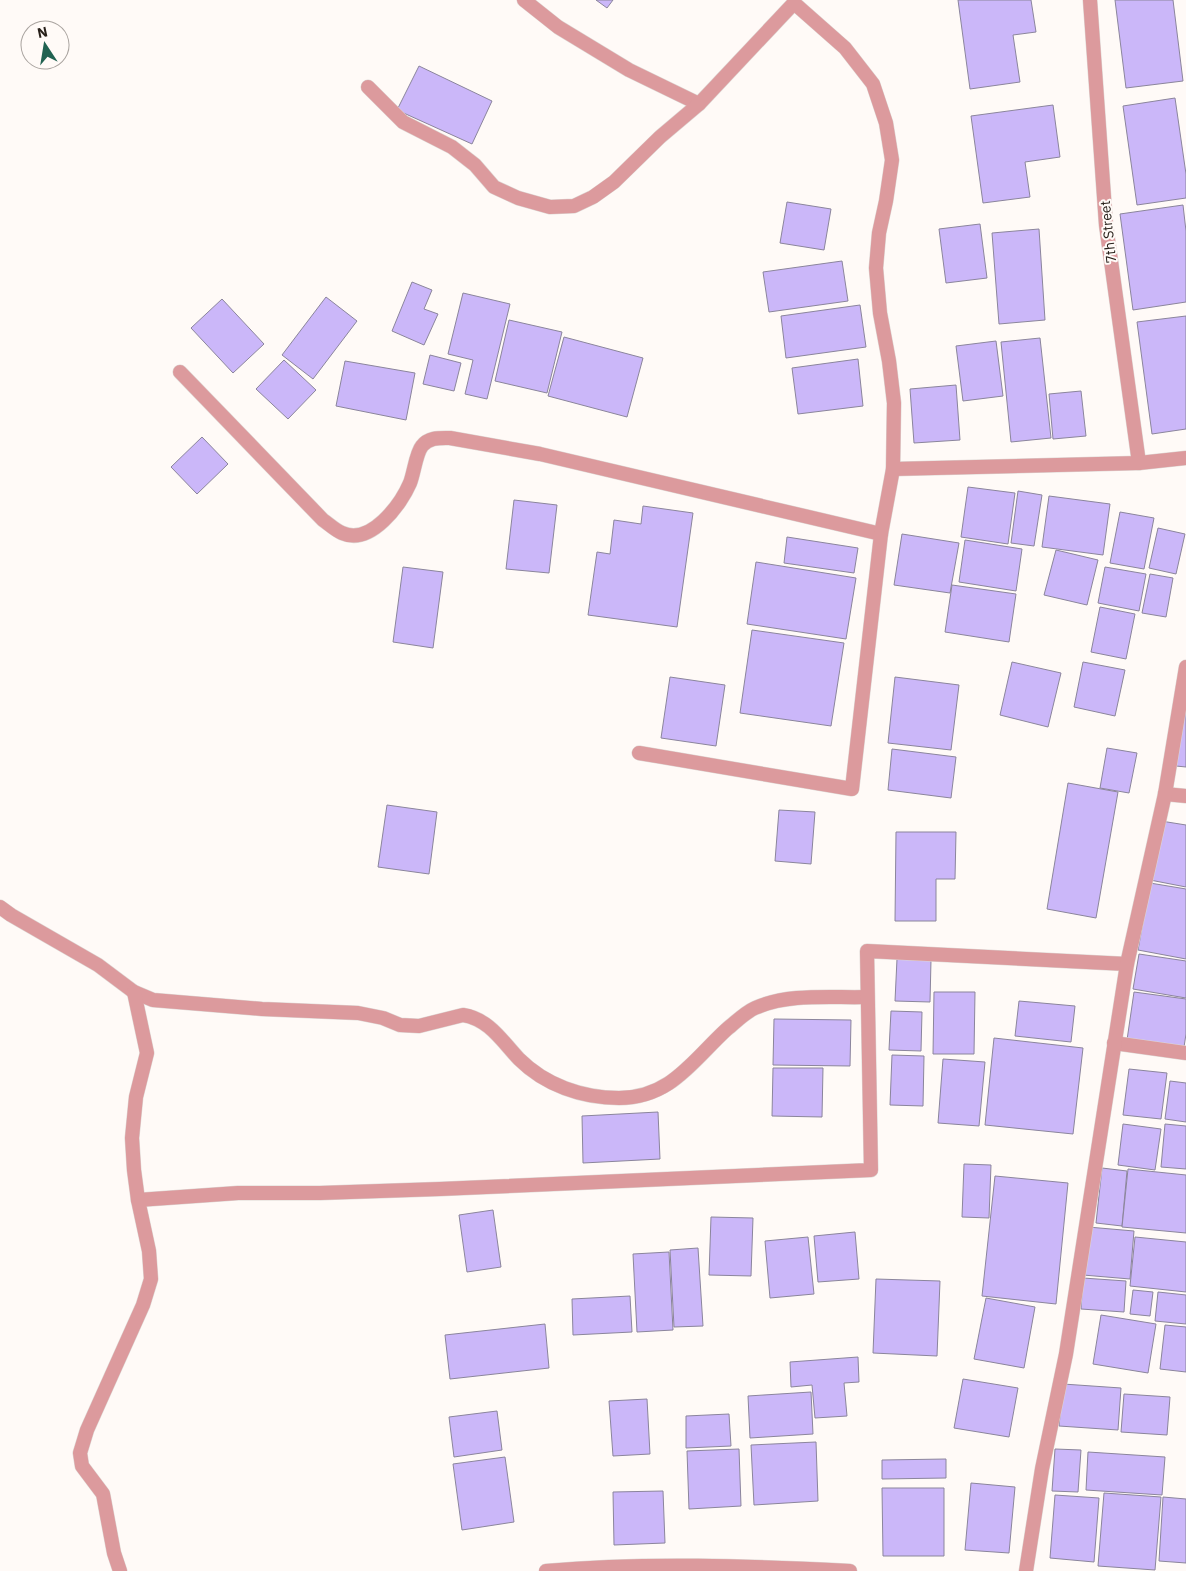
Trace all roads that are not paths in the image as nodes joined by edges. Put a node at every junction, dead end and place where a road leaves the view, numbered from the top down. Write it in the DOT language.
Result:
graph roads {
  1 [pos="524,0"];
  2 [pos="1090,0"];
  3 [pos="794,2"];
  4 [pos="368,87"];
  5 [pos="699,104"];
  6 [pos="180,372"];
  7 [pos="1186,458"];
  8 [pos="1138,462"];
  9 [pos="893,469"];
  10 [pos="881,534"];
  11 [pos="1186,667"];
  12 [pos="639,754"];
  13 [pos="1165,794"];
  14 [pos="1186,796"];
  15 [pos="0,906"];
  16 [pos="1126,964"];
  17 [pos="134,992"];
  18 [pos="867,997"];
  19 [pos="1114,1043"];
  20 [pos="1186,1053"];
  21 [pos="138,1200"];
  22 [pos="120,1571"];
  23 [pos="546,1571"];
  24 [pos="850,1571"];
  25 [pos="1026,1571"];
  1 -- 5 [label="street"];
  2 -- 8 [label="street, 7th Street"];
  3 -- 5 [label="street"];
  3 -- 9 [label="street"];
  4 -- 5 [label="street"];
  6 -- 10 [label="street"];
  7 -- 8 [label="street"];
  8 -- 9 [label="street"];
  9 -- 10 [label="street"];
  10 -- 12 [label="street"];
  11 -- 13 [label="street"];
  13 -- 14 [label="street"];
  13 -- 16 [label="street"];
  15 -- 17 [label="street"];
  16 -- 18 [label="street"];
  16 -- 19 [label="street"];
  17 -- 18 [label="street"];
  17 -- 21 [label="street"];
  18 -- 21 [label="street"];
  19 -- 20 [label="street"];
  19 -- 25 [label="street"];
  21 -- 22 [label="street"];
  23 -- 24 [label="street"];
}
